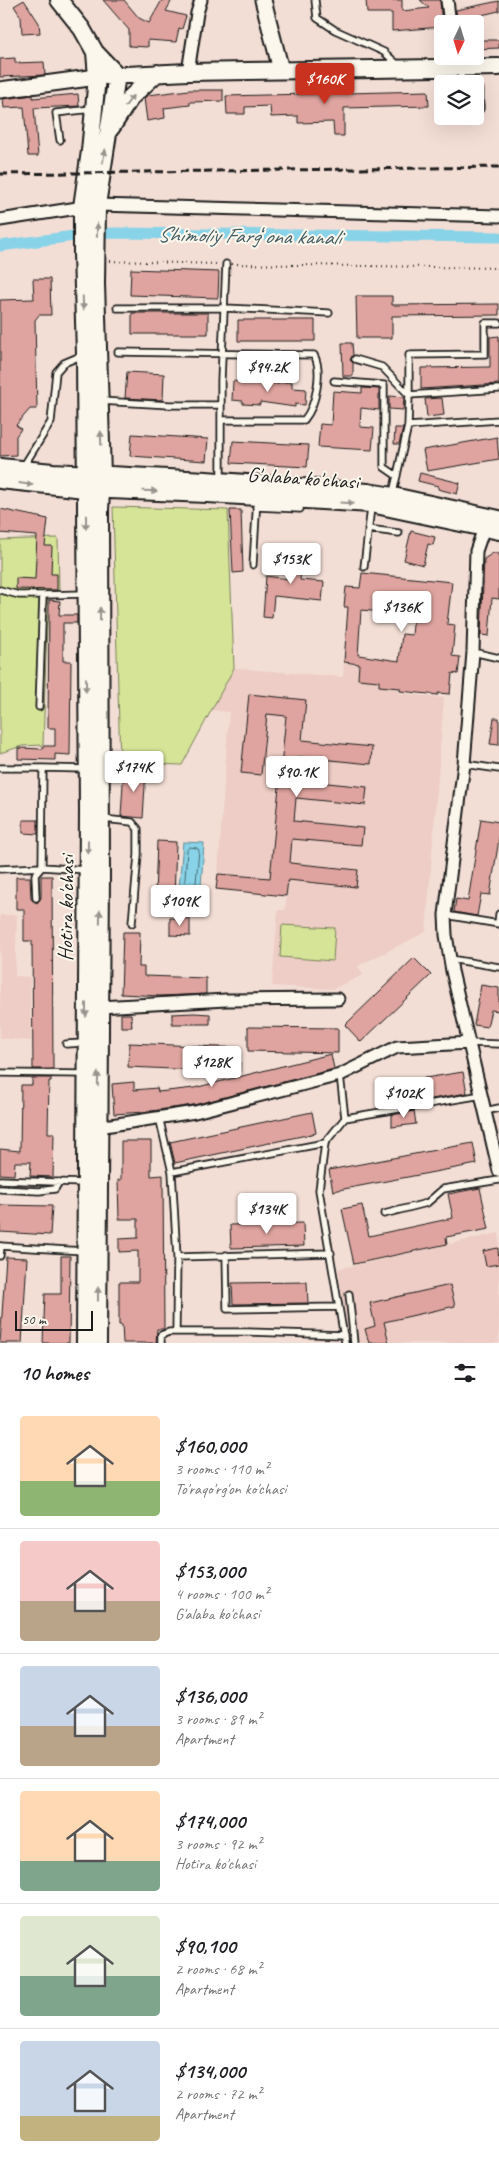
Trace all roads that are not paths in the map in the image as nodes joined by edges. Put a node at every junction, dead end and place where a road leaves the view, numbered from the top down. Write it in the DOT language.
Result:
graph roads {
  1 [pos="59,0"];
  2 [pos="201,0"];
  3 [pos="263,0"];
  4 [pos="315,0"];
  5 [pos="447,0"];
  6 [pos="449,15"];
  7 [pos="95,52"];
  8 [pos="499,67"];
  9 [pos="401,68"];
  10 [pos="458,69"];
  11 [pos="282,70"];
  12 [pos="188,72"];
  13 [pos="157,73"];
  14 [pos="117,75"];
  15 [pos="97,77"];
  16 [pos="0,90"];
  17 [pos="94,108"];
  18 [pos="107,134"];
  19 [pos="60,140"];
  20 [pos="90,205"];
  21 [pos="499,216"];
  22 [pos="0,220"];
  23 [pos="95,257"];
  24 [pos="226,264"];
  25 [pos="117,308"];
  26 [pos="225,308"];
  27 [pos="329,313"];
  28 [pos="499,323"];
  29 [pos="118,352"];
  30 [pos="85,354"];
  31 [pos="223,354"];
  32 [pos="355,359"];
  33 [pos="334,381"];
  34 [pos="499,389"];
  35 [pos="410,395"];
  36 [pos="100,401"];
  37 [pos="221,405"];
  38 [pos="221,420"];
  39 [pos="499,420"];
  40 [pos="408,426"];
  41 [pos="0,467"];
  42 [pos="22,470"];
  43 [pos="398,476"];
  44 [pos="0,480"];
  45 [pos="53,480"];
  46 [pos="85,482"];
  47 [pos="102,482"];
  48 [pos="221,482"];
  49 [pos="393,496"];
  50 [pos="256,501"];
  51 [pos="371,504"];
  52 [pos="300,509"];
  53 [pos="492,523"];
  54 [pos="368,529"];
  55 [pos="399,532"];
  56 [pos="253,565"];
  57 [pos="364,567"];
  58 [pos="0,590"];
  59 [pos="86,594"];
  60 [pos="43,595"];
  61 [pos="473,652"];
  62 [pos="499,658"];
  63 [pos="40,707"];
  64 [pos="464,764"];
  65 [pos="0,768"];
  66 [pos="43,768"];
  67 [pos="87,769"];
  68 [pos="499,769"];
  69 [pos="101,818"];
  70 [pos="42,867"];
  71 [pos="0,869"];
  72 [pos="88,870"];
  73 [pos="36,898"];
  74 [pos="499,914"];
  75 [pos="445,915"];
  76 [pos="132,923"];
  77 [pos="498,924"];
  78 [pos="450,959"];
  79 [pos="499,967"];
  80 [pos="338,999"];
  81 [pos="99,1007"];
  82 [pos="91,1035"];
  83 [pos="470,1043"];
  84 [pos="66,1044"];
  85 [pos="499,1044"];
  86 [pos="0,1073"];
  87 [pos="86,1074"];
  88 [pos="340,1076"];
  89 [pos="482,1096"];
  90 [pos="499,1108"];
  91 [pos="485,1111"];
  92 [pos="159,1117"];
  93 [pos="345,1118"];
  94 [pos="98,1127"];
  95 [pos="326,1143"];
  96 [pos="499,1171"];
  97 [pos="172,1172"];
  98 [pos="0,1180"];
  99 [pos="499,1180"];
  100 [pos="59,1182"];
  101 [pos="85,1183"];
  102 [pos="0,1190"];
  103 [pos="384,1214"];
  104 [pos="0,1246"];
  105 [pos="86,1252"];
  106 [pos="331,1252"];
  107 [pos="226,1255"];
  108 [pos="0,1256"];
  109 [pos="177,1257"];
  110 [pos="350,1294"];
  111 [pos="339,1307"];
  112 [pos="176,1332"];
  113 [pos="344,1335"];
  114 [pos="85,1343"];
  115 [pos="98,1343"];
  116 [pos="161,1343"];
  117 [pos="345,1343"];
  118 [pos="354,1343"];
  1 -- 7 [label="main road"];
  2 -- 12 [label="street"];
  3 -- 11 [label="street"];
  4 -- 9 [label="lane"];
  5 -- 6 [label="street"];
  7 -- 14 [label="main road"];
  7 -- 15 [label="main road"];
  8 -- 10 [label="main road"];
  9 -- 10 [label="main road"];
  9 -- 11 [label="main road"];
  11 -- 12 [label="main road"];
  12 -- 13 [label="main road"];
  13 -- 14 [label="main road"];
  18 -- 13 [label="main road, one-way"];
  14 -- 15 [label="main road"];
  14 -- 18 [label="main road"];
  15 -- 16 [label="street"];
  15 -- 17 [label="main road"];
  17 -- 19 [label="lane"];
  17 -- 20 [label="main road"];
  20 -- 18 [label="main road, one-way"];
  20 -- 21 [label="street"];
  20 -- 22 [label="street"];
  20 -- 23 [label="main road"];
  23 -- 30 [label="main road, Hotira ko'chasi, one-way"];
  23 -- 36 [label="main road, Hotira ko'chasi"];
  24 -- 26 [label="lane"];
  25 -- 26 [label="lane"];
  26 -- 27 [label="lane"];
  26 -- 31 [label="lane"];
  28 -- 35 [label="lane"];
  29 -- 31 [label="lane"];
  30 -- 42 [label="lane"];
  30 -- 46 [label="main road, Hotira ko'chasi"];
  31 -- 37 [label="lane"];
  31 -- 38 [label="lane"];
  32 -- 35 [label="lane"];
  33 -- 43 [label="lane"];
  34 -- 35 [label="lane"];
  35 -- 40 [label="lane"];
  36 -- 37 [label="lane"];
  47 -- 36 [label="main road, Hotira ko'chasi, one-way"];
  37 -- 38 [label="lane"];
  38 -- 48 [label="lane"];
  39 -- 40 [label="lane"];
  40 -- 43 [label="lane"];
  41 -- 42 [label="main road"];
  42 -- 45 [label="main road"];
  43 -- 49 [label="lane"];
  44 -- 45 [label="main road, one-way"];
  45 -- 46 [label="main road"];
  46 -- 47 [label="main road"];
  46 -- 59 [label="main road, Hotira ko'chasi, one-way"];
  47 -- 48 [label="main road, G'alaba ko'chasi"];
  47 -- 50 [label="main road, G'alaba ko'chasi, one-way"];
  69 -- 47 [label="main road, Hotira ko'chasi, one-way"];
  48 -- 49 [label="main road, G'alaba ko'chasi"];
  49 -- 53 [label="main road, G'alaba ko'chasi"];
  50 -- 51 [label="main road, G'alaba ko'chasi, one-way"];
  50 -- 52 [label="lane"];
  50 -- 56 [label="lane"];
  51 -- 53 [label="main road, G'alaba ko'chasi"];
  51 -- 54 [label="lane"];
  53 -- 61 [label="street"];
  54 -- 55 [label="lane"];
  54 -- 57 [label="lane"];
  58 -- 60 [label="lane"];
  59 -- 60 [label="lane"];
  59 -- 67 [label="main road, Hotira ko'chasi, one-way"];
  60 -- 63 [label="lane"];
  61 -- 62 [label="lane"];
  61 -- 64 [label="street"];
  64 -- 68 [label="lane"];
  64 -- 75 [label="street"];
  65 -- 66 [label="lane"];
  66 -- 67 [label="lane"];
  66 -- 70 [label="lane"];
  67 -- 72 [label="main road, Hotira ko'chasi, one-way"];
  69 -- 76 [label="lane"];
  81 -- 69 [label="main road, Hotira ko'chasi, one-way"];
  70 -- 71 [label="lane"];
  70 -- 72 [label="lane"];
  70 -- 73 [label="lane"];
  72 -- 82 [label="main road, Hotira ko'chasi, one-way"];
  74 -- 77 [label="lane"];
  75 -- 77 [label="lane"];
  75 -- 78 [label="street"];
  78 -- 79 [label="lane"];
  78 -- 83 [label="street"];
  80 -- 81 [label="street"];
  81 -- 82 [label="main road, Hotira ko'chasi"];
  82 -- 84 [label="lane"];
  82 -- 87 [label="main road, Hotira ko'chasi"];
  94 -- 82 [label="main road, Hotira ko'chasi, one-way"];
  83 -- 85 [label="lane"];
  83 -- 88 [label="street"];
  83 -- 89 [label="street"];
  86 -- 87 [label="lane"];
  87 -- 101 [label="main road, Hotira ko'chasi"];
  88 -- 92 [label="street"];
  88 -- 93 [label="lane"];
  89 -- 91 [label="street"];
  89 -- 93 [label="lane"];
  90 -- 91 [label="lane"];
  91 -- 96 [label="street"];
  92 -- 94 [label="street"];
  92 -- 97 [label="lane"];
  93 -- 95 [label="lane"];
  115 -- 94 [label="main road, Hotira ko'chasi, one-way"];
  95 -- 97 [label="lane"];
  95 -- 106 [label="lane"];
  97 -- 109 [label="lane"];
  98 -- 100 [label="lane"];
  99 -- 103 [label="lane"];
  100 -- 101 [label="lane"];
  100 -- 102 [label="lane"];
  101 -- 105 [label="main road, Hotira ko'chasi"];
  104 -- 105 [label="lane"];
  104 -- 108 [label="lane"];
  105 -- 114 [label="main road, Hotira ko'chasi"];
  106 -- 107 [label="lane"];
  106 -- 111 [label="lane"];
  107 -- 109 [label="lane"];
  107 -- 111 [label="lane"];
  109 -- 112 [label="lane"];
  110 -- 118 [label="lane"];
  111 -- 113 [label="lane"];
  112 -- 113 [label="lane"];
  112 -- 116 [label="lane"];
  113 -- 117 [label="lane"];
}
